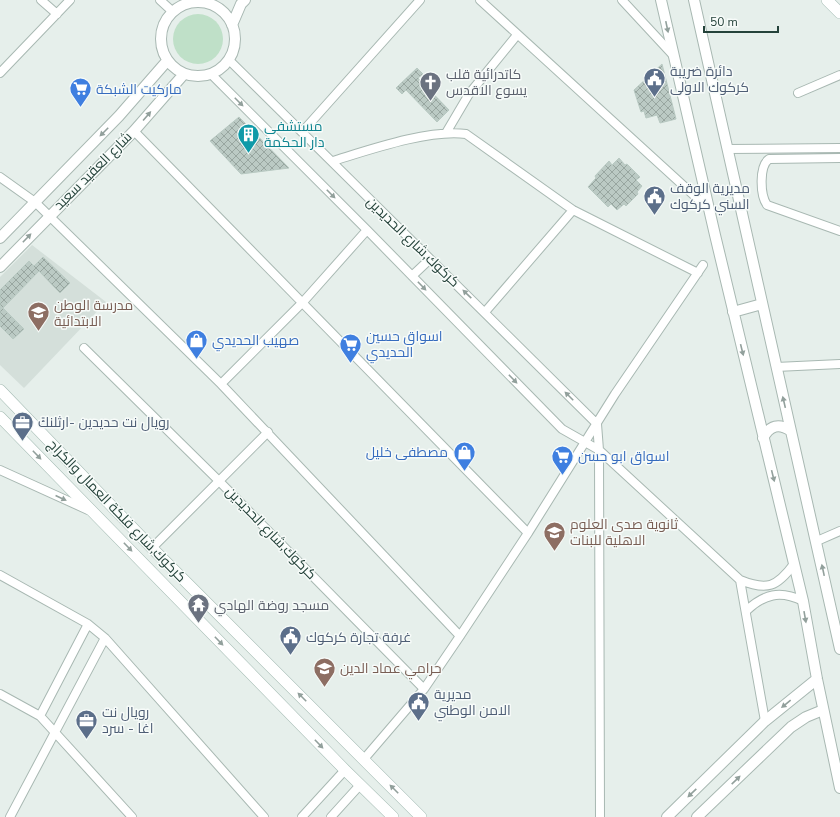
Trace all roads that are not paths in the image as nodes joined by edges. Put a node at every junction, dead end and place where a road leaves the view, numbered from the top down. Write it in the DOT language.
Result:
graph roads {
  1 [pos="41,0"];
  2 [pos="70,0"];
  3 [pos="160,0"];
  4 [pos="245,0"];
  5 [pos="420,0"];
  6 [pos="480,0"];
  7 [pos="622,0"];
  8 [pos="661,0"];
  9 [pos="694,0"];
  10 [pos="827,0"];
  11 [pos="210,2"];
  12 [pos="173,12"];
  13 [pos="840,13"];
  14 [pos="57,14"];
  15 [pos="232,25"];
  16 [pos="517,35"];
  17 [pos="673,54"];
  18 [pos="229,60"];
  19 [pos="167,61"];
  20 [pos="0,73"];
  21 [pos="184,74"];
  22 [pos="211,74"];
  23 [pos="840,75"];
  24 [pos="798,93"];
  25 [pos="134,131"];
  26 [pos="302,131"];
  27 [pos="446,134"];
  28 [pos="840,148"];
  29 [pos="727,149"];
  30 [pos="840,158"];
  31 [pos="333,161"];
  32 [pos="0,177"];
  33 [pos="35,202"];
  34 [pos="709,209"];
  35 [pos="574,210"];
  36 [pos="49,215"];
  37 [pos="367,230"];
  38 [pos="840,231"];
  39 [pos="0,238"];
  40 [pos="430,259"];
  41 [pos="703,265"];
  42 [pos="0,267"];
  43 [pos="698,273"];
  44 [pos="412,276"];
  45 [pos="303,302"];
  46 [pos="762,304"];
  47 [pos="485,312"];
  48 [pos="733,312"];
  49 [pos="84,348"];
  50 [pos="840,364"];
  51 [pos="776,367"];
  52 [pos="221,384"];
  53 [pos="0,390"];
  54 [pos="0,417"];
  55 [pos="597,424"];
  56 [pos="791,431"];
  57 [pos="268,432"];
  58 [pos="763,438"];
  59 [pos="585,442"];
  60 [pos="599,450"];
  61 [pos="0,470"];
  62 [pos="218,480"];
  63 [pos="95,513"];
  64 [pos="840,531"];
  65 [pos="528,534"];
  66 [pos="817,541"];
  67 [pos="152,548"];
  68 [pos="794,564"];
  69 [pos="0,575"];
  70 [pos="740,580"];
  71 [pos="803,601"];
  72 [pos="746,611"];
  73 [pos="88,624"];
  74 [pos="460,636"];
  75 [pos="105,638"];
  76 [pos="840,649"];
  77 [pos="817,679"];
  78 [pos="424,689"];
  79 [pos="0,694"];
  80 [pos="823,710"];
  81 [pos="40,716"];
  82 [pos="765,721"];
  83 [pos="54,732"];
  84 [pos="364,759"];
  85 [pos="345,770"];
  86 [pos="360,785"];
  87 [pos="840,788"];
  88 [pos="10,817"];
  89 [pos="132,817"];
  90 [pos="264,817"];
  91 [pos="302,817"];
  92 [pos="331,817"];
  93 [pos="392,817"];
  94 [pos="421,817"];
  95 [pos="600,817"];
  96 [pos="667,817"];
  97 [pos="697,817"];
  1 -- 14 [label="street"];
  2 -- 14 [label="street"];
  3 -- 12 [label="street"];
  4 -- 15 [label="street"];
  5 -- 26 [label="street"];
  6 -- 16 [label="street"];
  7 -- 17 [label="street"];
  8 -- 17 [label="street, one-way"];
  9 -- 29 [label="street"];
  10 -- 13 [label="main road"];
  11 -- 12 [label="street"];
  11 -- 15 [label="street"];
  12 -- 19 [label="street"];
  14 -- 20 [label="street"];
  15 -- 18 [label="street"];
  16 -- 27 [label="street"];
  16 -- 34 [label="street"];
  17 -- 34 [label="street"];
  18 -- 22 [label="street"];
  18 -- 26 [label="street, كركوك,شارع الحديدين"];
  19 -- 21 [label="street"];
  19 -- 33 [label="street, شارع العقيد سعيد, one-way"];
  21 -- 22 [label="street"];
  25 -- 21 [label="street, شارع العقيد سعيد, one-way"];
  22 -- 37 [label="street, كركوك,شارع الحديدين, one-way"];
  23 -- 24 [label="street"];
  25 -- 36 [label="street, شارع العقيد سعيد"];
  25 -- 45 [label="street"];
  26 -- 31 [label="street, كركوك,شارع الحديدين"];
  27 -- 31 [label="street"];
  27 -- 35 [label="street"];
  28 -- 29 [label="street"];
  29 -- 46 [label="street"];
  30 -- 38 [label="street"];
  31 -- 40 [label="street, كركوك,شارع الحديدين"];
  32 -- 33 [label="street"];
  33 -- 36 [label="street"];
  33 -- 39 [label="street, شارع العقيد سعيد"];
  34 -- 48 [label="street"];
  35 -- 43 [label="street"];
  35 -- 47 [label="street"];
  42 -- 36 [label="street, شارع العقيد سعيد, one-way"];
  36 -- 52 [label="street"];
  37 -- 44 [label="street, كركوك,شارع الحديدين"];
  37 -- 45 [label="street, كركوك,شارع الحديدين"];
  40 -- 44 [label="street"];
  47 -- 40 [label="street, كركوك,شارع الحديدين, one-way"];
  41 -- 43 [label="street"];
  43 -- 55 [label="street"];
  44 -- 59 [label="street, كركوك,شارع الحديدين, one-way"];
  45 -- 52 [label="street, كركوك,شارع الحديدين"];
  45 -- 65 [label="street"];
  46 -- 48 [label="street"];
  46 -- 51 [label="street"];
  55 -- 47 [label="street, كركوك,شارع الحديدين, one-way"];
  48 -- 58 [label="street, one-way"];
  49 -- 62 [label="street, كركوك,شارع الحديدين"];
  50 -- 51 [label="street"];
  56 -- 51 [label="street, one-way"];
  52 -- 57 [label="street"];
  53 -- 67 [label="main road, كركوك,شارع فلكة العمال والكراج"];
  54 -- 63 [label="main road, كركوك,شارع فلكة العمال والكراج, one-way"];
  55 -- 59 [label="street"];
  55 -- 60 [label="street"];
  56 -- 58 [label="street"];
  56 -- 66 [label="street"];
  57 -- 62 [label="street, كركوك,شارع الحديدين"];
  57 -- 74 [label="street"];
  58 -- 68 [label="street, one-way"];
  59 -- 60 [label="street, كركوك,شارع الحديدين"];
  59 -- 65 [label="street"];
  60 -- 70 [label="street, كركوك,شارع الحديدين"];
  60 -- 95 [label="street"];
  61 -- 63 [label="street, one-way"];
  62 -- 67 [label="street, كركوك,شارع الحديدين"];
  62 -- 78 [label="street, كركوك,شارع الحديدين"];
  63 -- 85 [label="main road, كركوك,شارع فلكة العمال والكراج, one-way"];
  64 -- 66 [label="street"];
  65 -- 74 [label="street"];
  76 -- 66 [label="street, one-way"];
  84 -- 67 [label="main road, كركوك,شارع فلكة العمال والكراج, one-way"];
  68 -- 70 [label="street"];
  68 -- 71 [label="street"];
  69 -- 73 [label="street"];
  70 -- 72 [label="street"];
  71 -- 72 [label="street"];
  71 -- 77 [label="street, one-way"];
  72 -- 82 [label="street"];
  73 -- 75 [label="street"];
  73 -- 81 [label="street"];
  74 -- 78 [label="street"];
  75 -- 83 [label="street"];
  75 -- 90 [label="street"];
  77 -- 80 [label="street"];
  77 -- 82 [label="street, one-way"];
  78 -- 84 [label="street"];
  79 -- 81 [label="street"];
  80 -- 87 [label="street"];
  97 -- 80 [label="street, one-way"];
  81 -- 83 [label="street"];
  82 -- 96 [label="street, one-way"];
  83 -- 88 [label="street"];
  83 -- 89 [label="street"];
  94 -- 84 [label="main road, كركوك,شارع فلكة العمال والكراج, one-way"];
  85 -- 86 [label="main road, كركوك,شارع فلكة العمال والكراج"];
  85 -- 91 [label="street"];
  86 -- 92 [label="street"];
  86 -- 93 [label="main road, كركوك,شارع فلكة العمال والكراج"];
}
